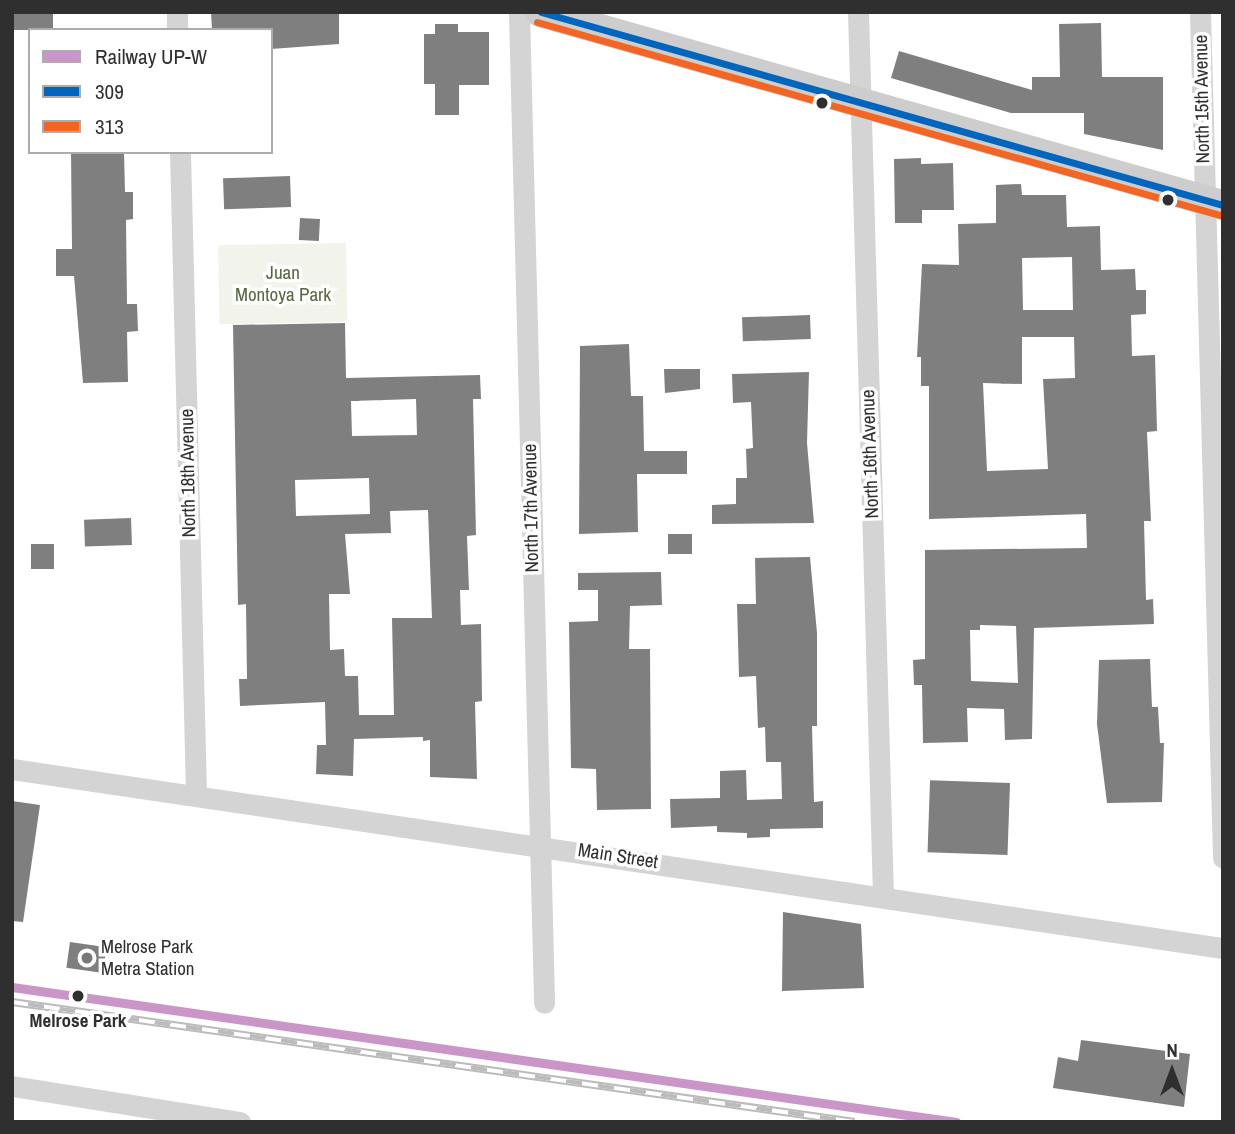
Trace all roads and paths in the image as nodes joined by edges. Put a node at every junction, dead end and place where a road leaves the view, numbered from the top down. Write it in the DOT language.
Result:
graph roads {
  1 [pos="519,12"];
  2 [pos="540,12"];
  3 [pos="858,12"];
  4 [pos="1200,12"];
  5 [pos="860,104"];
  6 [pos="180,154"];
  7 [pos="1213,191"];
  8 [pos="12,769"];
  9 [pos="195,795"];
  10 [pos="540,845"];
  11 [pos="1223,858"];
  12 [pos="883,896"];
  13 [pos="1223,948"];
  14 [pos="544,1003"];
  15 [pos="12,1086"];
  16 [pos="152,1115"];
  17 [pos="240,1122"];
  1 -- 10 [label="street, North 17th Avenue"];
  2 -- 5 [label="main road"];
  3 -- 5 [label="street, North 16th Avenue"];
  4 -- 7 [label="street, North 15th Avenue"];
  5 -- 7 [label="main road"];
  5 -- 12 [label="street, North 16th Avenue"];
  6 -- 9 [label="street, North 18th Avenue"];
  7 -- 11 [label="street, North 15th Avenue"];
  8 -- 9 [label="street, Main Street"];
  9 -- 10 [label="street, Main Street"];
  10 -- 12 [label="street, Main Street"];
  10 -- 14 [label="street, North 17th Avenue"];
  12 -- 13 [label="street, Main Street"];
  15 -- 16 [label="street"];
  16 -- 17 [label="street"];
}
